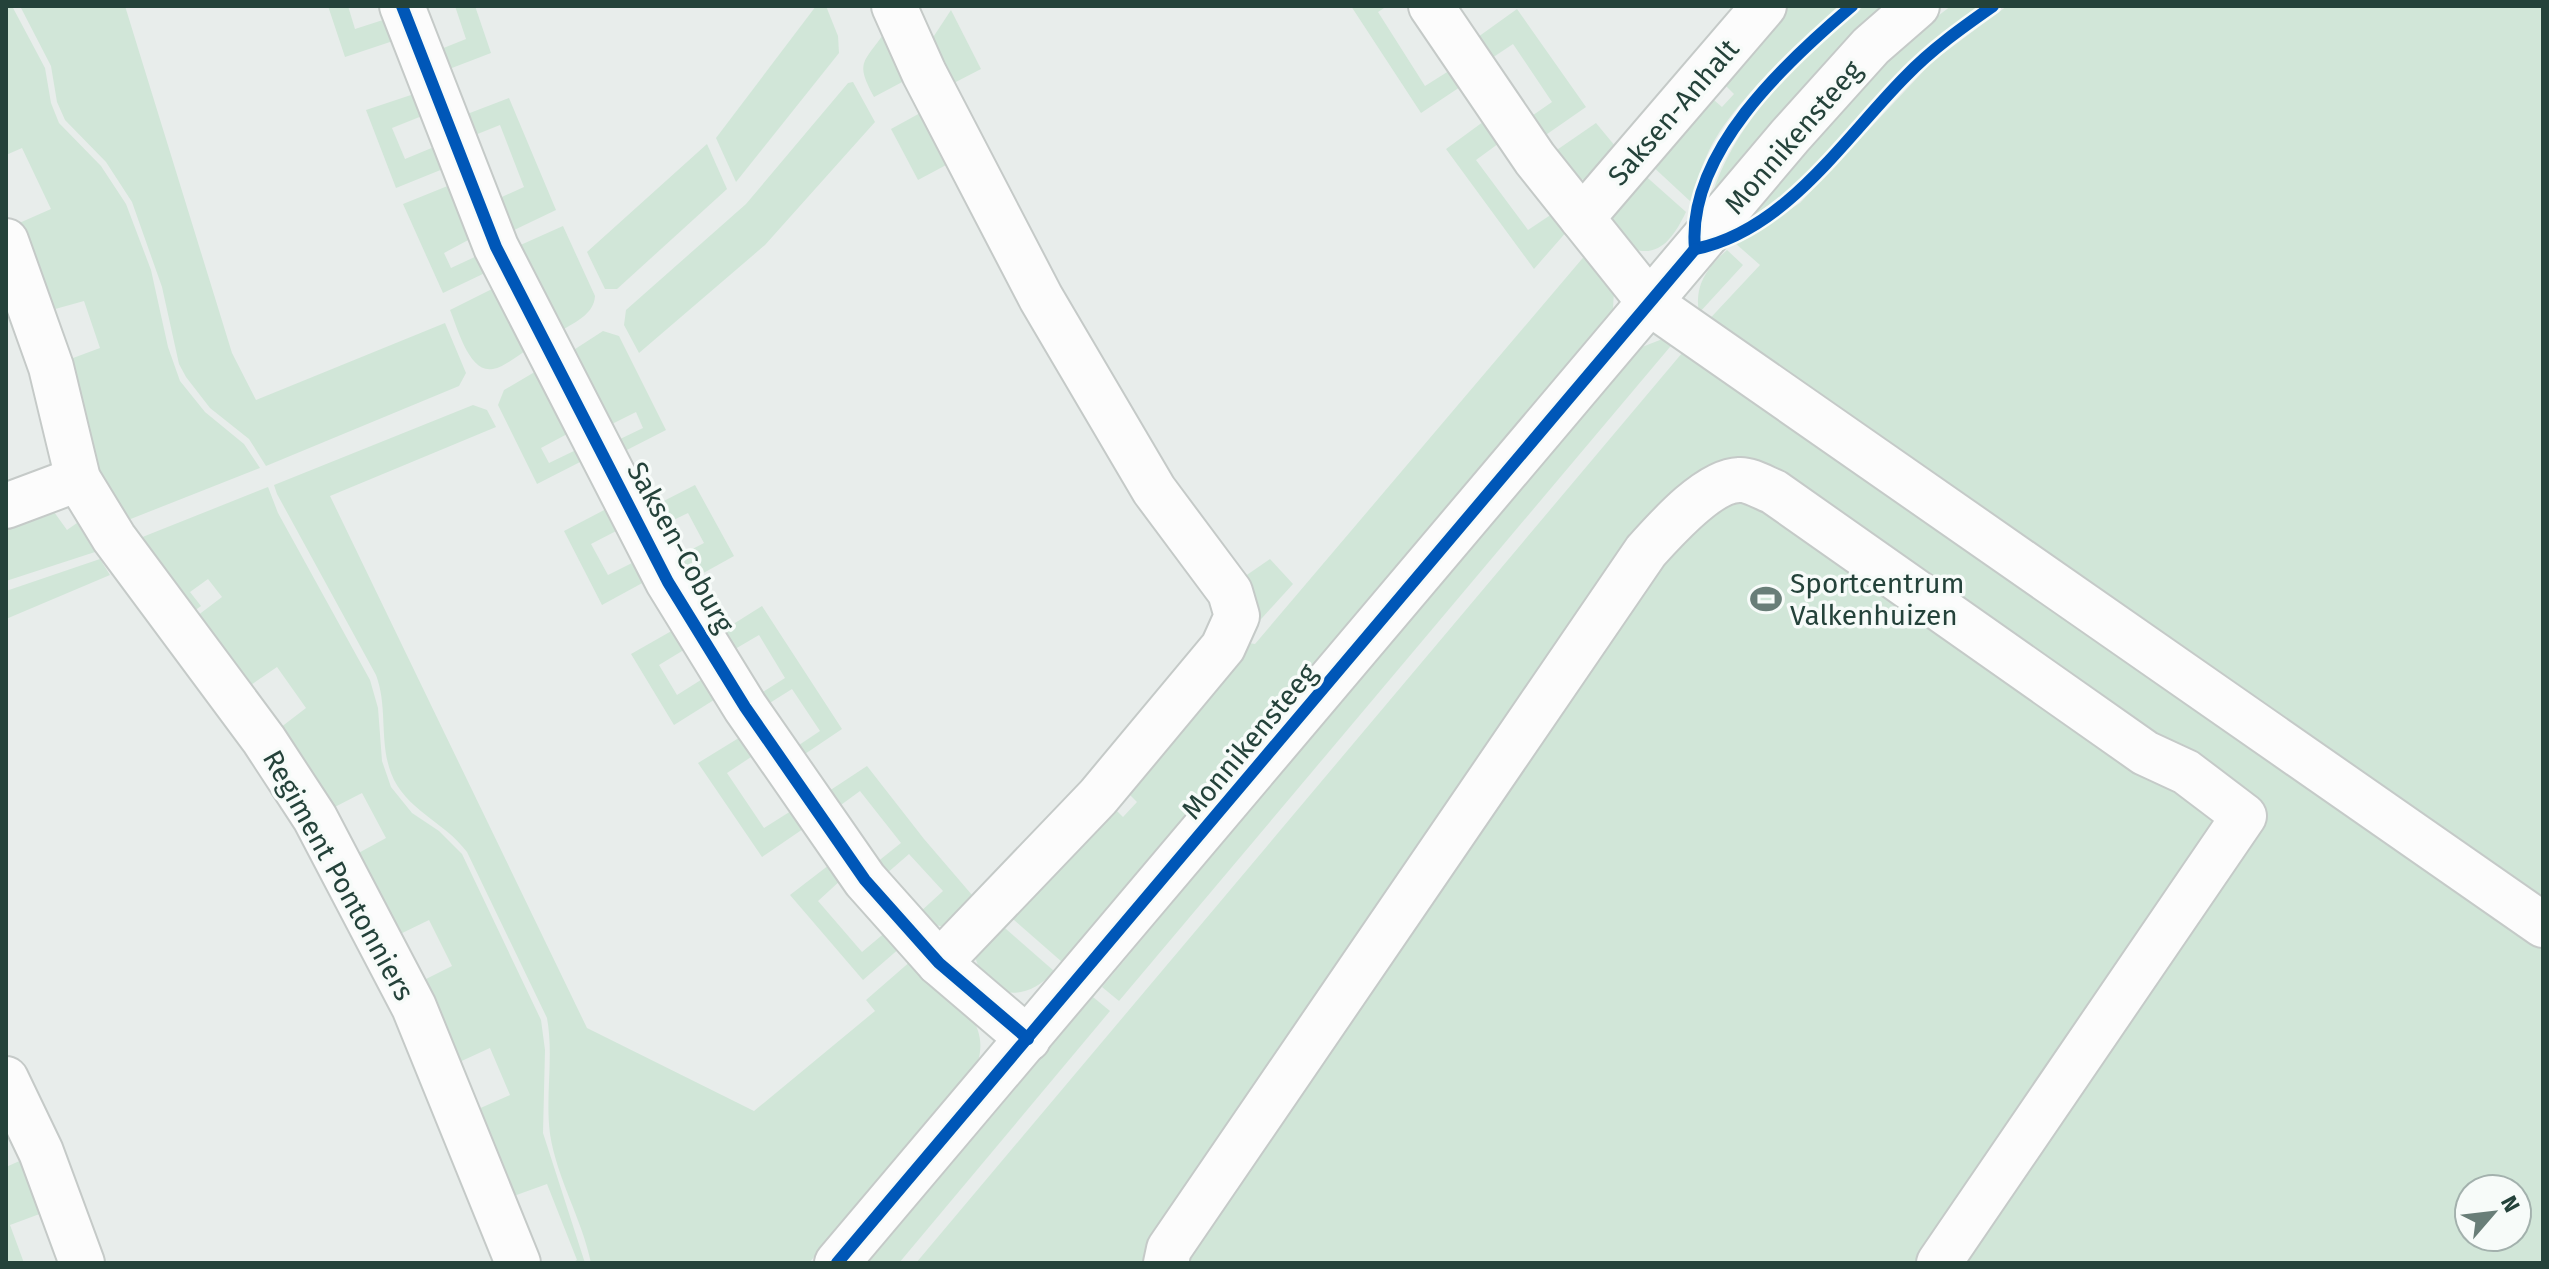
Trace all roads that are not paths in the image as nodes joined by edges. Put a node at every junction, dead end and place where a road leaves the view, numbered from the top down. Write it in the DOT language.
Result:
graph roads {
  1 [pos="402,6"];
  2 [pos="894,6"];
  3 [pos="1431,6"];
  4 [pos="1764,6"];
  5 [pos="1917,6"];
  6 [pos="1582,218"];
  7 [pos="6,241"];
  8 [pos="1650,303"];
  9 [pos="78,479"];
  10 [pos="6,506"];
  11 [pos="2543,925"];
  12 [pos="939,963"];
  13 [pos="1028,1039"];
  14 [pos="6,1079"];
  15 [pos="82,1263"];
  16 [pos="518,1263"];
  17 [pos="837,1263"];
  18 [pos="1166,1263"];
  19 [pos="1939,1263"];
  1 -- 12 [label="street, Saksen-Coburg"];
  2 -- 12 [label="street"];
  3 -- 6 [label="street"];
  4 -- 6 [label="street, Saksen-Anhalt"];
  5 -- 8 [label="street, Monnikensteeg"];
  6 -- 8 [label="street"];
  7 -- 9 [label="street, Regiment Pontonniers"];
  8 -- 11 [label="street"];
  8 -- 13 [label="street, Monnikensteeg"];
  9 -- 10 [label="street"];
  9 -- 16 [label="street, Regiment Pontonniers"];
  12 -- 13 [label="street, Saksen-Coburg"];
  13 -- 17 [label="street, Monnikensteeg"];
  14 -- 15 [label="street"];
  18 -- 19 [label="street"];
}
